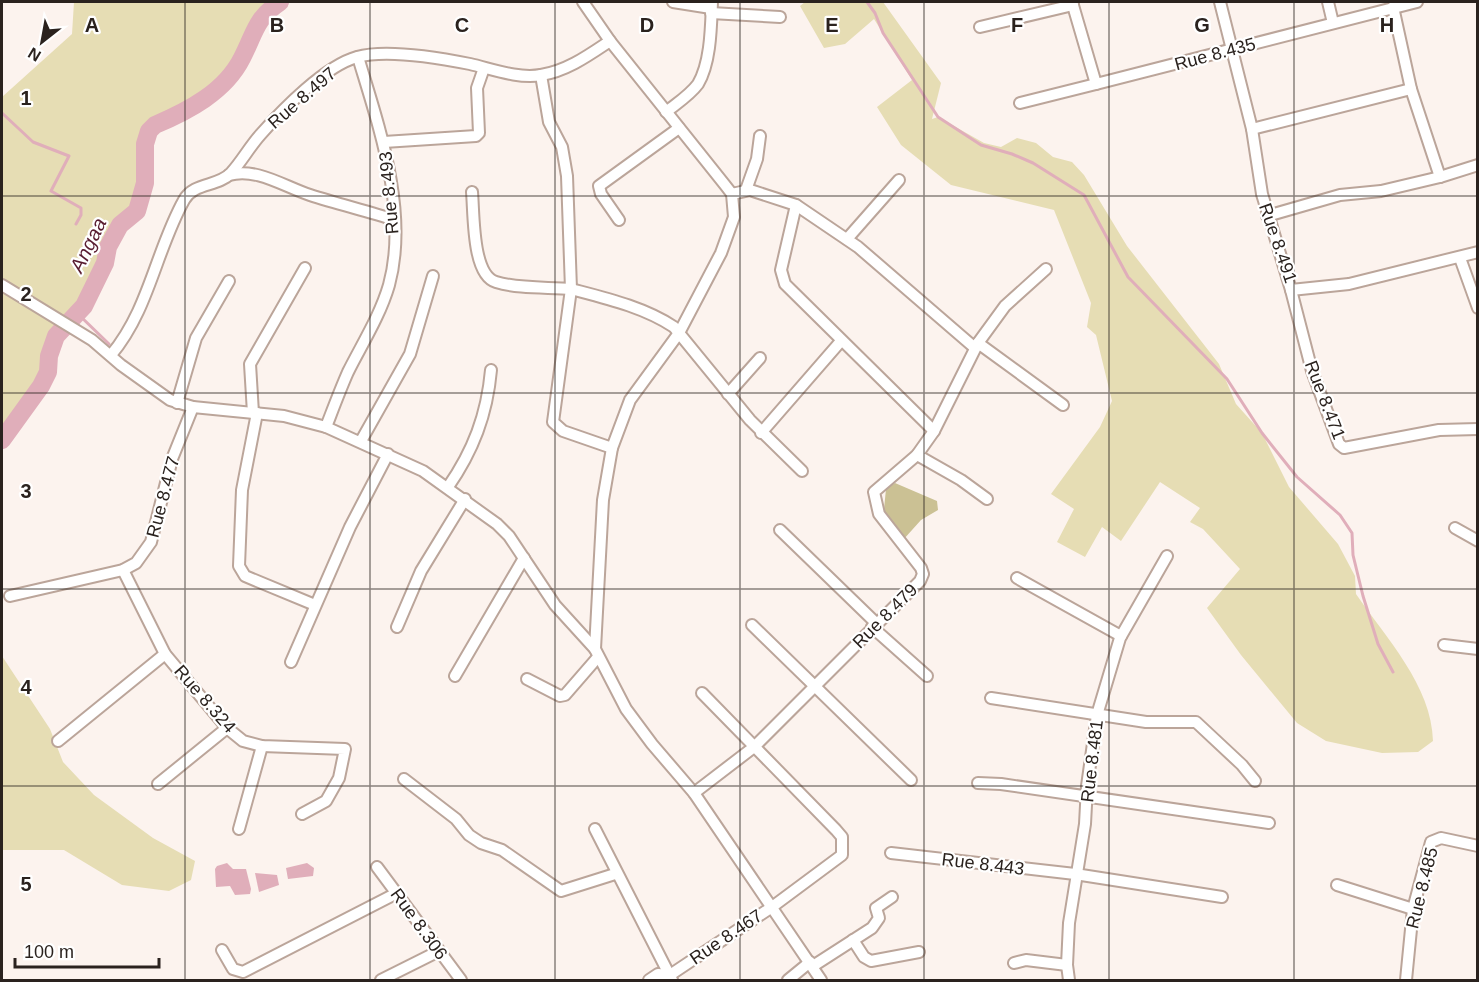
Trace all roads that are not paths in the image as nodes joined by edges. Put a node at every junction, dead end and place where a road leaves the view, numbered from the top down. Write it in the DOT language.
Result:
graph roads {
  1 [pos="583,2"];
  2 [pos="673,2"];
  3 [pos="1220,2"];
  4 [pos="1328,2"];
  5 [pos="1417,2"];
  6 [pos="1072,3"];
  7 [pos="1393,7"];
  8 [pos="711,8"];
  9 [pos="780,17"];
  10 [pos="1333,23"];
  11 [pos="980,27"];
  12 [pos="610,41"];
  13 [pos="1232,49"];
  14 [pos="358,57"];
  15 [pos="484,68"];
  16 [pos="541,75"];
  17 [pos="1096,84"];
  18 [pos="1411,89"];
  19 [pos="1020,103"];
  20 [pos="666,112"];
  21 [pos="678,128"];
  22 [pos="1252,129"];
  23 [pos="760,136"];
  24 [pos="384,142"];
  25 [pos="1478,165"];
  26 [pos="229,175"];
  27 [pos="1440,177"];
  28 [pos="899,180"];
  29 [pos="746,190"];
  30 [pos="472,192"];
  31 [pos="732,194"];
  32 [pos="796,206"];
  33 [pos="1268,216"];
  34 [pos="395,220"];
  35 [pos="619,220"];
  36 [pos="847,239"];
  37 [pos="1478,252"];
  38 [pos="1460,258"];
  39 [pos="305,268"];
  40 [pos="1046,269"];
  41 [pos="433,276"];
  42 [pos="229,281"];
  43 [pos="2,285"];
  44 [pos="571,289"];
  45 [pos="1291,290"];
  46 [pos="1478,308"];
  47 [pos="679,333"];
  48 [pos="840,341"];
  49 [pos="976,346"];
  50 [pos="111,355"];
  51 [pos="760,358"];
  52 [pos="490,370"];
  53 [pos="728,394"];
  54 [pos="177,403"];
  55 [pos="1064,405"];
  56 [pos="193,407"];
  57 [pos="255,413"];
  58 [pos="326,427"];
  59 [pos="1478,429"];
  60 [pos="933,430"];
  61 [pos="761,433"];
  62 [pos="361,441"];
  63 [pos="612,448"];
  64 [pos="388,454"];
  65 [pos="917,455"];
  66 [pos="802,471"];
  67 [pos="448,487"];
  68 [pos="465,499"];
  69 [pos="987,499"];
  70 [pos="1455,528"];
  71 [pos="780,530"];
  72 [pos="1478,541"];
  73 [pos="1167,556"];
  74 [pos="524,558"];
  75 [pos="123,570"];
  76 [pos="1017,578"];
  77 [pos="10,596"];
  78 [pos="315,605"];
  79 [pos="752,625"];
  80 [pos="874,625"];
  81 [pos="397,627"];
  82 [pos="1121,636"];
  83 [pos="1444,645"];
  84 [pos="1478,649"];
  85 [pos="596,653"];
  86 [pos="165,654"];
  87 [pos="291,662"];
  88 [pos="455,676"];
  89 [pos="927,676"];
  90 [pos="527,679"];
  91 [pos="815,687"];
  92 [pos="702,693"];
  93 [pos="991,698"];
  94 [pos="1097,715"];
  95 [pos="227,728"];
  96 [pos="58,741"];
  97 [pos="262,746"];
  98 [pos="754,747"];
  99 [pos="404,779"];
  100 [pos="911,780"];
  101 [pos="1255,781"];
  102 [pos="978,783"];
  103 [pos="158,784"];
  104 [pos="694,793"];
  105 [pos="1086,796"];
  106 [pos="302,814"];
  107 [pos="1269,823"];
  108 [pos="239,829"];
  109 [pos="595,830"];
  110 [pos="1478,846"];
  111 [pos="891,853"];
  112 [pos="377,867"];
  113 [pos="615,874"];
  114 [pos="1075,874"];
  115 [pos="1337,885"];
  116 [pos="397,893"];
  117 [pos="892,897"];
  118 [pos="1222,897"];
  119 [pos="772,907"];
  120 [pos="1413,909"];
  121 [pos="853,940"];
  122 [pos="222,950"];
  123 [pos="439,951"];
  124 [pos="919,952"];
  125 [pos="1014,963"];
  126 [pos="812,964"];
  127 [pos="1067,965"];
  128 [pos="671,978"];
  129 [pos="381,981"];
  130 [pos="461,981"];
  131 [pos="649,981"];
  132 [pos="788,981"];
  133 [pos="821,981"];
  134 [pos="1069,981"];
  135 [pos="1406,981"];
  1 -- 12 [label="street"];
  2 -- 8 [label="street"];
  3 -- 13 [label="street, Rue 8.491"];
  4 -- 10 [label="street"];
  5 -- 7 [label="street, Rue 8.435"];
  6 -- 11 [label="street"];
  6 -- 17 [label="street"];
  7 -- 10 [label="street, Rue 8.435"];
  7 -- 18 [label="street"];
  8 -- 9 [label="street"];
  8 -- 20 [label="street"];
  10 -- 13 [label="street, Rue 8.435"];
  12 -- 16 [label="street, Rue 8.497"];
  12 -- 20 [label="street"];
  13 -- 17 [label="street, Rue 8.435"];
  13 -- 22 [label="street, Rue 8.491"];
  14 -- 15 [label="street, Rue 8.497"];
  14 -- 24 [label="street, Rue 8.493"];
  14 -- 26 [label="street, Rue 8.497"];
  15 -- 16 [label="street, Rue 8.497"];
  15 -- 24 [label="street"];
  16 -- 44 [label="street"];
  17 -- 19 [label="street, Rue 8.435"];
  18 -- 22 [label="street"];
  18 -- 27 [label="street"];
  20 -- 21 [label="street"];
  21 -- 31 [label="street"];
  21 -- 35 [label="street"];
  22 -- 33 [label="street, Rue 8.491"];
  23 -- 29 [label="street"];
  24 -- 34 [label="street, Rue 8.493"];
  25 -- 27 [label="street"];
  26 -- 34 [label="street"];
  26 -- 50 [label="street, Rue 8.497"];
  27 -- 33 [label="street"];
  28 -- 36 [label="street"];
  29 -- 31 [label="street"];
  29 -- 32 [label="street"];
  30 -- 44 [label="street"];
  31 -- 47 [label="street"];
  32 -- 36 [label="street"];
  32 -- 48 [label="street"];
  33 -- 45 [label="street, Rue 8.491"];
  34 -- 58 [label="street, Rue 8.493"];
  36 -- 49 [label="street"];
  37 -- 38 [label="street, Rue 8.491"];
  38 -- 45 [label="street, Rue 8.491"];
  38 -- 46 [label="street"];
  39 -- 57 [label="street"];
  40 -- 49 [label="street, Rue 8.479"];
  41 -- 62 [label="street"];
  42 -- 54 [label="street"];
  43 -- 50 [label="street"];
  44 -- 47 [label="street"];
  44 -- 63 [label="street"];
  45 -- 59 [label="street, Rue 8.471"];
  47 -- 53 [label="street"];
  47 -- 63 [label="street"];
  48 -- 60 [label="street"];
  48 -- 61 [label="street"];
  49 -- 55 [label="street"];
  49 -- 60 [label="street, Rue 8.479"];
  50 -- 54 [label="street"];
  51 -- 53 [label="street"];
  52 -- 67 [label="street"];
  53 -- 61 [label="street"];
  54 -- 56 [label="street"];
  56 -- 57 [label="street"];
  56 -- 75 [label="street, Rue 8.477"];
  57 -- 58 [label="street"];
  57 -- 78 [label="street"];
  58 -- 62 [label="street"];
  60 -- 65 [label="street, Rue 8.479"];
  61 -- 66 [label="street"];
  62 -- 64 [label="street"];
  63 -- 85 [label="street"];
  64 -- 67 [label="street"];
  64 -- 78 [label="street"];
  65 -- 69 [label="street"];
  65 -- 80 [label="street, Rue 8.479"];
  67 -- 68 [label="street"];
  68 -- 74 [label="street"];
  68 -- 81 [label="street"];
  70 -- 72 [label="street"];
  71 -- 80 [label="street"];
  73 -- 82 [label="street, Rue 8.481"];
  74 -- 85 [label="street"];
  74 -- 88 [label="street"];
  75 -- 77 [label="street, Rue 8.477"];
  75 -- 86 [label="street, Rue 8.324"];
  76 -- 82 [label="street"];
  78 -- 87 [label="street"];
  79 -- 91 [label="street"];
  80 -- 89 [label="street"];
  80 -- 91 [label="street, Rue 8.479"];
  82 -- 94 [label="street, Rue 8.481"];
  83 -- 84 [label="street"];
  85 -- 90 [label="street"];
  85 -- 104 [label="street"];
  86 -- 95 [label="street, Rue 8.324"];
  86 -- 96 [label="street"];
  91 -- 98 [label="street, Rue 8.479"];
  91 -- 100 [label="street"];
  92 -- 98 [label="street"];
  93 -- 94 [label="street"];
  94 -- 101 [label="street"];
  94 -- 105 [label="street, Rue 8.481"];
  95 -- 97 [label="street, Rue 8.324"];
  95 -- 103 [label="street"];
  97 -- 106 [label="street, Rue 8.324"];
  97 -- 108 [label="street"];
  98 -- 104 [label="street, Rue 8.479"];
  98 -- 119 [label="street, Rue 8.467"];
  99 -- 113 [label="street"];
  102 -- 105 [label="street"];
  104 -- 119 [label="street"];
  105 -- 107 [label="street"];
  105 -- 114 [label="street, Rue 8.481"];
  109 -- 113 [label="street"];
  110 -- 120 [label="street, Rue 8.485"];
  111 -- 114 [label="street, Rue 8.443"];
  112 -- 116 [label="street, Rue 8.306"];
  113 -- 128 [label="street"];
  114 -- 118 [label="street, Rue 8.443"];
  114 -- 127 [label="street, Rue 8.481"];
  115 -- 120 [label="street"];
  116 -- 122 [label="street"];
  116 -- 123 [label="street, Rue 8.306"];
  117 -- 121 [label="street"];
  119 -- 126 [label="street"];
  119 -- 128 [label="street, Rue 8.467"];
  120 -- 135 [label="street, Rue 8.485"];
  121 -- 124 [label="street"];
  121 -- 126 [label="street"];
  123 -- 129 [label="street"];
  123 -- 130 [label="street, Rue 8.306"];
  125 -- 127 [label="street"];
  126 -- 132 [label="street"];
  126 -- 133 [label="street"];
  127 -- 134 [label="street, Rue 8.481"];
  128 -- 131 [label="street, Rue 8.467"];
}
